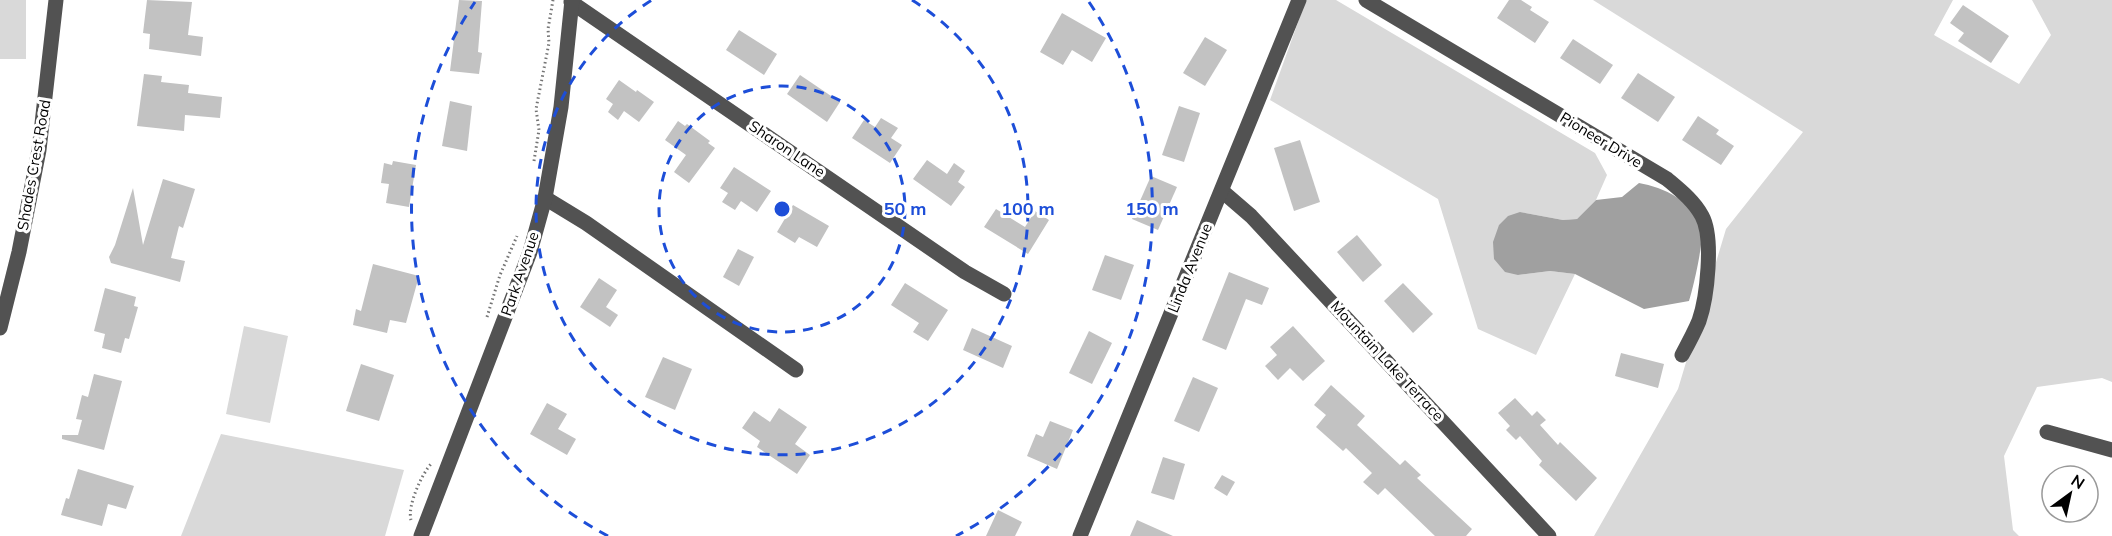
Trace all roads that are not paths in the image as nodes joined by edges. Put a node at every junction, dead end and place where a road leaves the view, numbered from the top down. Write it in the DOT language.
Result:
graph roads {
  1 [pos="56,0"];
  2 [pos="1299,0"];
  3 [pos="1366,0"];
  4 [pos="572,1"];
  5 [pos="1222,190"];
  6 [pos="545,198"];
  7 [pos="1004,294"];
  8 [pos="0,328"];
  9 [pos="1682,354"];
  10 [pos="796,370"];
  11 [pos="2047,432"];
  12 [pos="2112,450"];
  13 [pos="415,532"];
  14 [pos="1080,536"];
  15 [pos="1549,536"];
  1 -- 8 [label="street, Shades Crest Road"];
  2 -- 5 [label="street, Linda Avenue"];
  3 -- 9 [label="street, Pioneer Drive"];
  4 -- 6 [label="street, Park Avenue"];
  4 -- 7 [label="street, Sharon Lane"];
  5 -- 14 [label="street, Linda Avenue"];
  5 -- 15 [label="street, Mountain Lake Terrace"];
  6 -- 10 [label="street"];
  6 -- 13 [label="street, Park Avenue"];
  11 -- 12 [label="street"];
}
